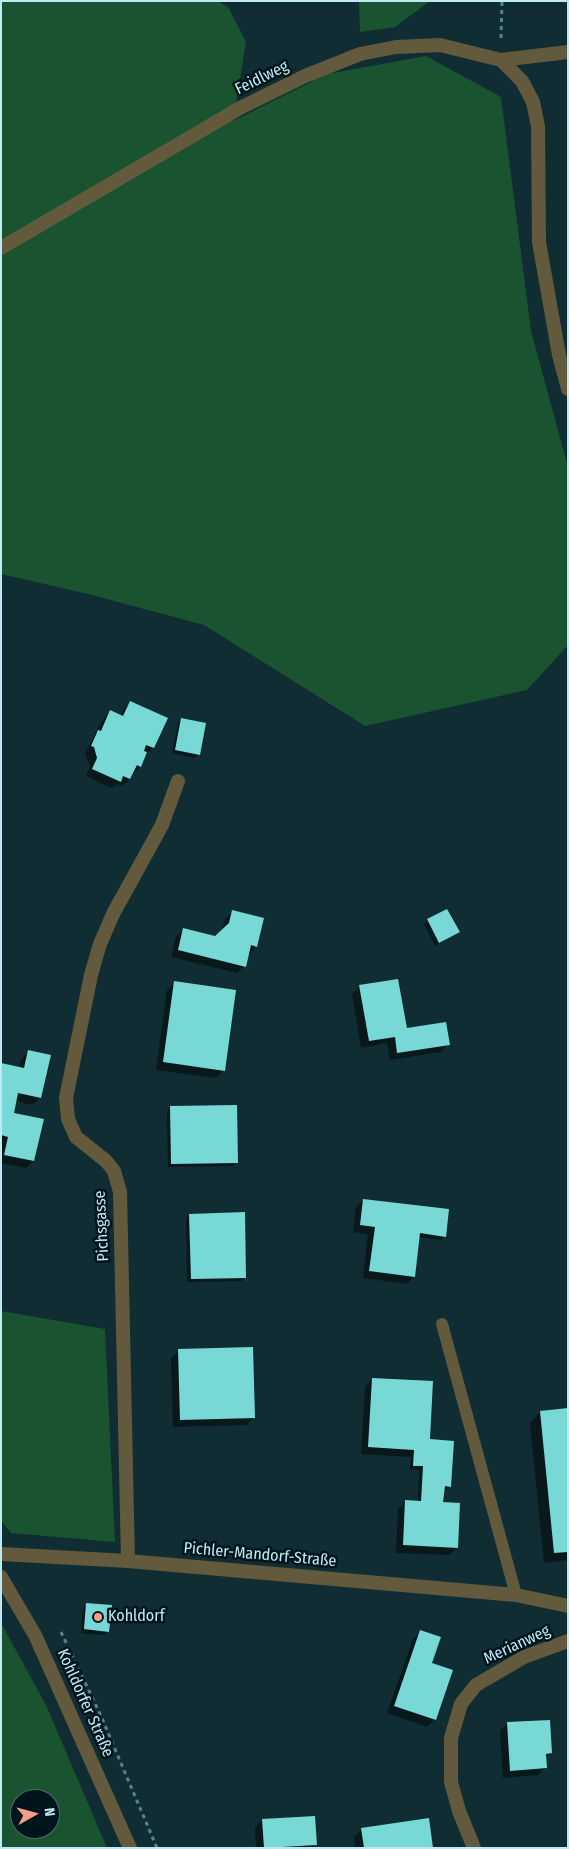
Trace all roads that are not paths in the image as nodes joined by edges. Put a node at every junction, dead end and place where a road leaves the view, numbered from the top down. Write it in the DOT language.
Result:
graph roads {
  1 [pos="568,52"];
  2 [pos="501,60"];
  3 [pos="1,248"];
  4 [pos="568,389"];
  5 [pos="178,781"];
  6 [pos="442,1324"];
  7 [pos="1,1554"];
  8 [pos="128,1561"];
  9 [pos="1,1577"];
  10 [pos="516,1595"];
  11 [pos="568,1606"];
  12 [pos="568,1641"];
  13 [pos="130,1848"];
  14 [pos="474,1848"];
  1 -- 2 [label="street, Feidlweg"];
  2 -- 3 [label="street, Feidlweg"];
  2 -- 4 [label="street"];
  5 -- 8 [label="street, Pichsgasse"];
  6 -- 10 [label="lane"];
  7 -- 8 [label="street, Pichler-Mandorf-Straße"];
  8 -- 10 [label="street, Pichler-Mandorf-Straße"];
  9 -- 13 [label="street, Kohldorfer Straße"];
  10 -- 11 [label="street, Pichler-Mandorf-Straße"];
  12 -- 14 [label="street, Merianweg"];
}
